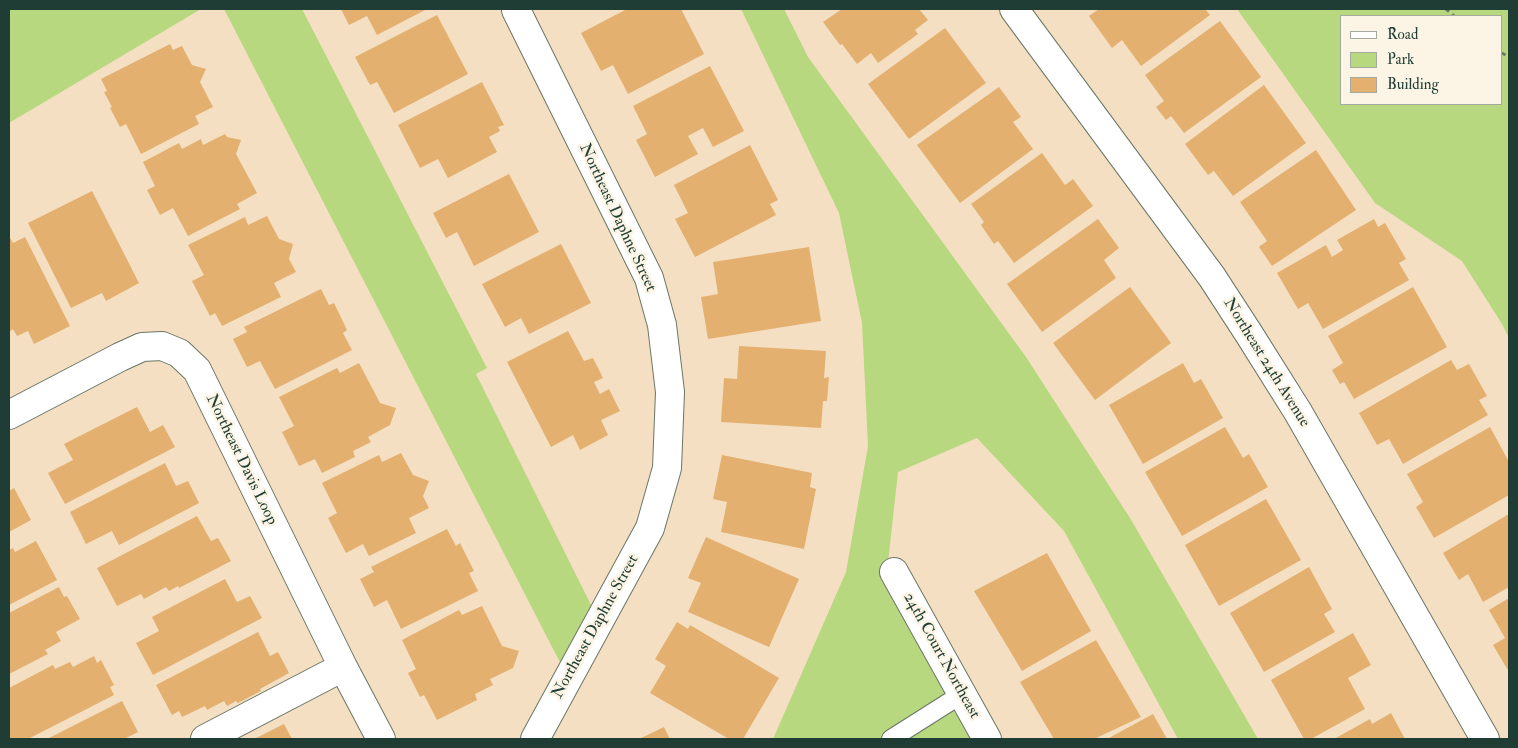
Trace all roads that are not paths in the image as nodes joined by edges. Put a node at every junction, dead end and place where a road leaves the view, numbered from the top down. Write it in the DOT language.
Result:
graph roads {
  1 [pos="518,9"];
  2 [pos="1014,9"];
  3 [pos="9,415"];
  4 [pos="894,572"];
  5 [pos="343,667"];
  6 [pos="962,694"];
  7 [pos="205,739"];
  8 [pos="381,739"];
  9 [pos="535,739"];
  10 [pos="891,739"];
  11 [pos="987,739"];
  12 [pos="1485,739"];
  1 -- 9 [label="street, Northeast Daphne Street"];
  2 -- 12 [label="street, Northeast 24th Avenue"];
  3 -- 5 [label="street, Northeast Davis Loop"];
  4 -- 6 [label="street, 24th Court Northeast"];
  5 -- 7 [label="street"];
  5 -- 8 [label="street, Northeast Davis Loop"];
  6 -- 10 [label="lane"];
  6 -- 11 [label="street, 24th Court Northeast"];
}
